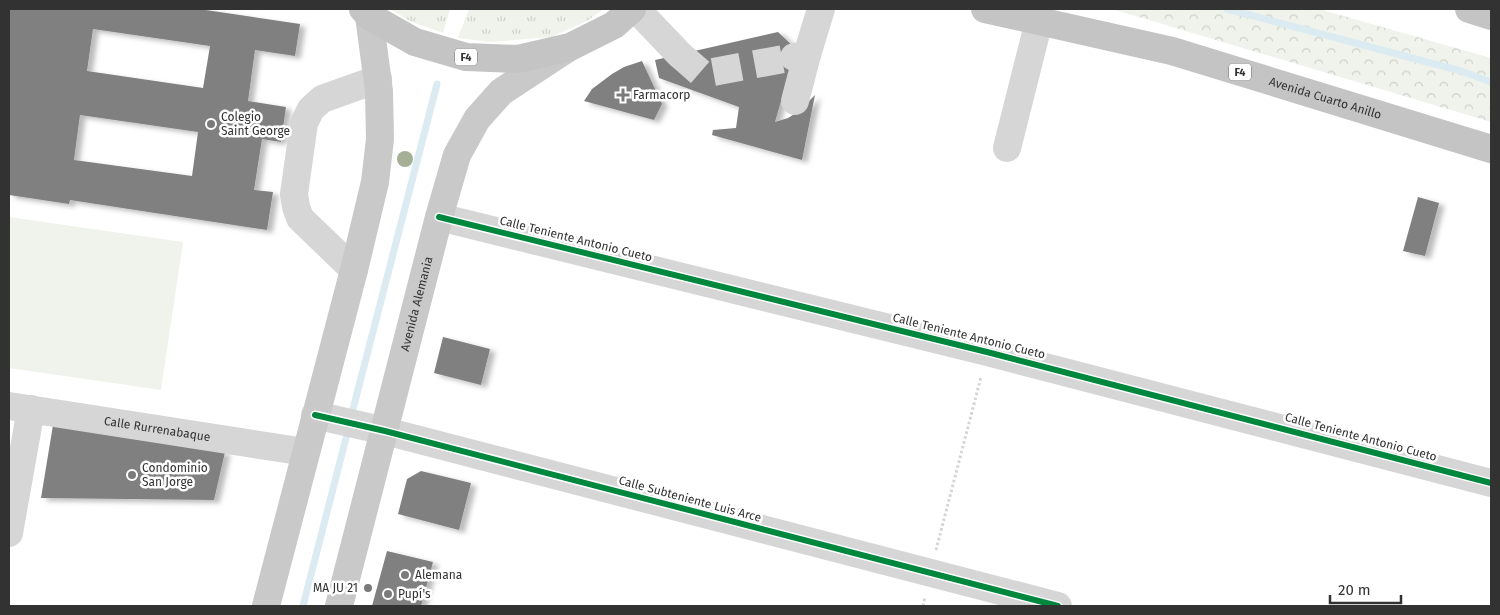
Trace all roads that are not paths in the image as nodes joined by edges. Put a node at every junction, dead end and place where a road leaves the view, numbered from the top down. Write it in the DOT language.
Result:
graph roads {
  1 [pos="821,9"];
  2 [pos="985,9"];
  3 [pos="1470,9"];
  4 [pos="366,12"];
  5 [pos="634,14"];
  6 [pos="1491,16"];
  7 [pos="1039,21"];
  8 [pos="570,47"];
  9 [pos="680,54"];
  10 [pos="378,79"];
  11 [pos="795,101"];
  12 [pos="1007,148"];
  13 [pos="1491,149"];
  14 [pos="440,217"];
  15 [pos="354,270"];
  16 [pos="20,408"];
  17 [pos="320,417"];
  18 [pos="382,431"];
  19 [pos="305,452"];
  20 [pos="1491,483"];
  21 [pos="9,533"];
  22 [pos="266,606"];
  23 [pos="339,606"];
  24 [pos="1058,606"];
  1 -- 11 [label="street"];
  2 -- 7 [label="highway, Avenida Cuarto Anillo / F4"];
  3 -- 6 [label="highway"];
  4 -- 8 [label="highway, F4"];
  4 -- 10 [label="main road"];
  5 -- 8 [label="highway, F4"];
  5 -- 9 [label="street"];
  7 -- 12 [label="street"];
  7 -- 13 [label="highway, Avenida Cuarto Anillo / F4"];
  8 -- 14 [label="main road, Avenida Alemania"];
  10 -- 15 [label="main road"];
  10 -- 15 [label="street"];
  14 -- 18 [label="main road, Avenida Alemania"];
  14 -- 20 [label="street, Calle Teniente Antonio Cueto"];
  15 -- 17 [label="main road"];
  16 -- 19 [label="street, Calle Rurrenabaque"];
  16 -- 21 [label="street"];
  17 -- 18 [label="street, Calle Subteniente Luis Arce"];
  17 -- 19 [label="main road"];
  18 -- 23 [label="main road, Avenida Alemania"];
  18 -- 24 [label="street, Calle Subteniente Luis Arce"];
  19 -- 22 [label="main road"];
}
